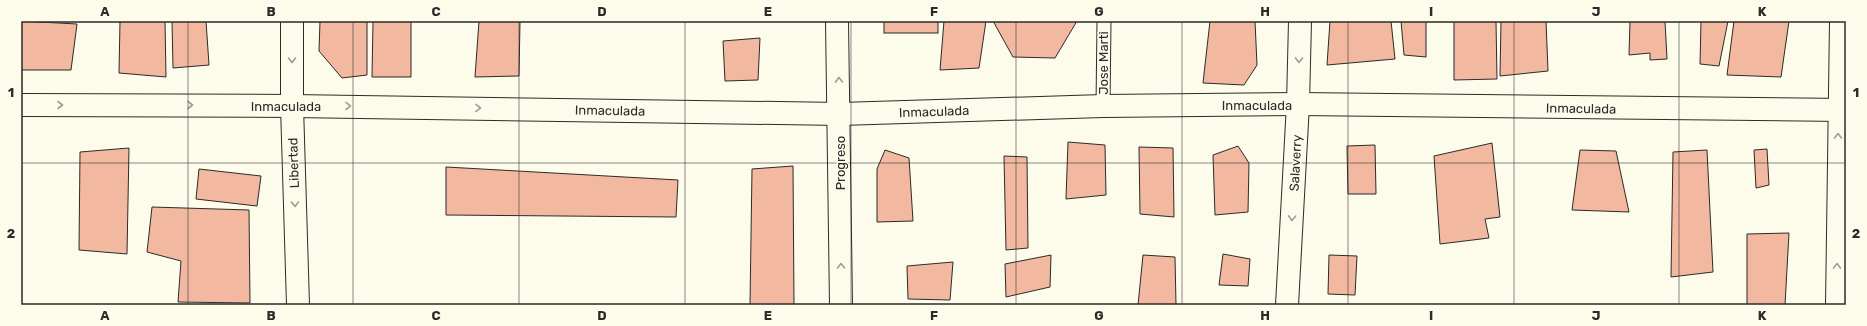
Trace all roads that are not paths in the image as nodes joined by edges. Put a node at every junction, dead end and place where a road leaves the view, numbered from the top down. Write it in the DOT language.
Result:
graph roads {
  1 [pos="292,21"];
  2 [pos="838,21"];
  3 [pos="1104,21"];
  4 [pos="1300,21"];
  5 [pos="1841,21"];
  6 [pos="1298,104"];
  7 [pos="21,105"];
  8 [pos="292,106"];
  9 [pos="1103,106"];
  10 [pos="1842,110"];
  11 [pos="840,114"];
  12 [pos="298,305"];
  13 [pos="841,305"];
  14 [pos="1287,305"];
  15 [pos="1837,305"];
  1 -- 8 [label="street, Libertad, one-way"];
  11 -- 2 [label="street, Progreso, one-way"];
  3 -- 9 [label="lane, Jose Marti"];
  4 -- 6 [label="street, Salaverry, one-way"];
  5 -- 10 [label="street"];
  6 -- 9 [label="street, Inmaculada"];
  6 -- 10 [label="street, Inmaculada"];
  6 -- 14 [label="street, Salaverry, one-way"];
  7 -- 8 [label="street, Inmaculada, one-way"];
  8 -- 11 [label="street, Inmaculada, one-way"];
  8 -- 12 [label="street, Libertad, one-way"];
  9 -- 11 [label="street, Inmaculada"];
  15 -- 10 [label="street, one-way"];
  13 -- 11 [label="street, Progreso, one-way"];
}
